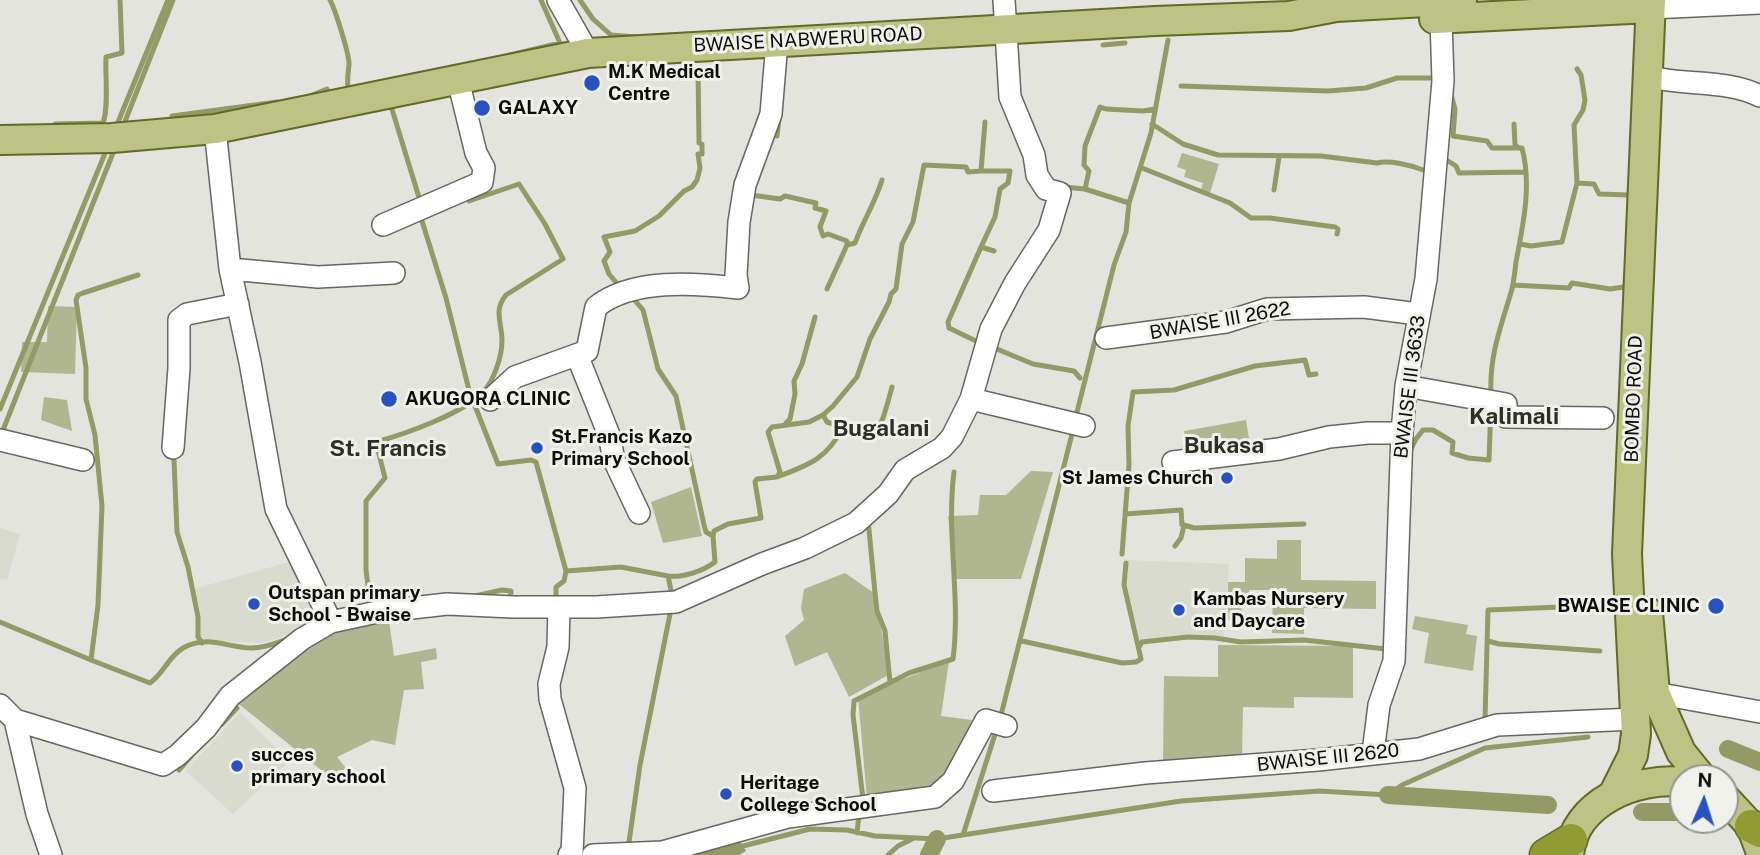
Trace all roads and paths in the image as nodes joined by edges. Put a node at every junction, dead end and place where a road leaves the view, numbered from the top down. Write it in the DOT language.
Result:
graph roads {
  1 [pos="558,0"];
  2 [pos="1004,0"];
  3 [pos="1462,0"];
  4 [pos="1760,3"];
  5 [pos="1658,4"];
  6 [pos="1289,16"];
  7 [pos="1441,19"];
  8 [pos="1006,29"];
  9 [pos="777,42"];
  10 [pos="588,53"];
  11 [pos="1661,79"];
  12 [pos="458,80"];
  13 [pos="1760,96"];
  14 [pos="215,129"];
  15 [pos="0,140"];
  16 [pos="383,225"];
  17 [pos="230,269"];
  18 [pos="394,273"];
  19 [pos="238,304"];
  20 [pos="1418,314"];
  21 [pos="1106,338"];
  22 [pos="582,353"];
  23 [pos="1406,386"];
  24 [pos="971,399"];
  25 [pos="490,400"];
  26 [pos="1604,418"];
  27 [pos="1075,423"];
  28 [pos="1402,433"];
  29 [pos="0,440"];
  30 [pos="173,448"];
  31 [pos="83,460"];
  32 [pos="1173,462"];
  33 [pos="639,513"];
  34 [pos="559,607"];
  35 [pos="331,622"];
  36 [pos="1655,693"];
  37 [pos="7,712"];
  38 [pos="1760,712"];
  39 [pos="1635,719"];
  40 [pos="997,723"];
  41 [pos="1373,753"];
  42 [pos="1691,764"];
  43 [pos="1669,783"];
  44 [pos="993,791"];
  45 [pos="1614,793"];
  46 [pos="1739,815"];
  47 [pos="1757,836"];
  48 [pos="1562,850"];
  49 [pos="51,855"];
  50 [pos="569,855"];
  51 [pos="593,855"];
  1 -- 10 [label="street"];
  2 -- 8 [label="street"];
  3 -- 6 [label="main road, BWAISE NABWERU ROAD"];
  4 -- 5 [label="street"];
  5 -- 7 [label="main road, BWAISE NABWERU ROAD"];
  5 -- 11 [label="main road, BOMBO ROAD"];
  5 -- 39 [label="main road, BOMBO ROAD"];
  6 -- 7 [label="main road, BWAISE NABWERU ROAD"];
  6 -- 8 [label="main road, BWAISE NABWERU ROAD"];
  7 -- 20 [label="street, BWAISE III 3633"];
  8 -- 9 [label="main road, BWAISE NABWERU ROAD"];
  8 -- 24 [label="street"];
  9 -- 10 [label="main road, BWAISE NABWERU ROAD"];
  9 -- 22 [label="street"];
  10 -- 12 [label="main road, BWAISE NABWERU ROAD"];
  11 -- 13 [label="street"];
  11 -- 36 [label="main road, BOMBO ROAD"];
  12 -- 14 [label="main road, BWAISE NABWERU ROAD"];
  12 -- 16 [label="street"];
  14 -- 15 [label="main road, BWAISE NABWERU ROAD"];
  14 -- 17 [label="street"];
  17 -- 18 [label="street"];
  17 -- 19 [label="street"];
  19 -- 30 [label="street"];
  19 -- 35 [label="street"];
  20 -- 21 [label="street, BWAISE III 2622"];
  20 -- 23 [label="street, BWAISE III 3633"];
  22 -- 25 [label="street"];
  22 -- 33 [label="street"];
  23 -- 26 [label="street"];
  23 -- 28 [label="street, BWAISE III 3633"];
  24 -- 27 [label="street"];
  24 -- 34 [label="street"];
  28 -- 32 [label="street"];
  28 -- 41 [label="street, BWAISE III 3633"];
  29 -- 31 [label="street"];
  34 -- 35 [label="street"];
  34 -- 50 [label="street"];
  35 -- 37 [label="street"];
  36 -- 38 [label="street"];
  36 -- 42 [label="main road, BOMBO ROAD"];
  37 -- 49 [label="street"];
  39 -- 41 [label="street, BWAISE III 2620"];
  39 -- 45 [label="main road, BOMBO ROAD"];
  40 -- 51 [label="street"];
  41 -- 44 [label="street, BWAISE III 2620"];
  43 -- 45 [label="main road"];
  45 -- 48 [label="main road"];
  46 -- 47 [label="main road"];
}
